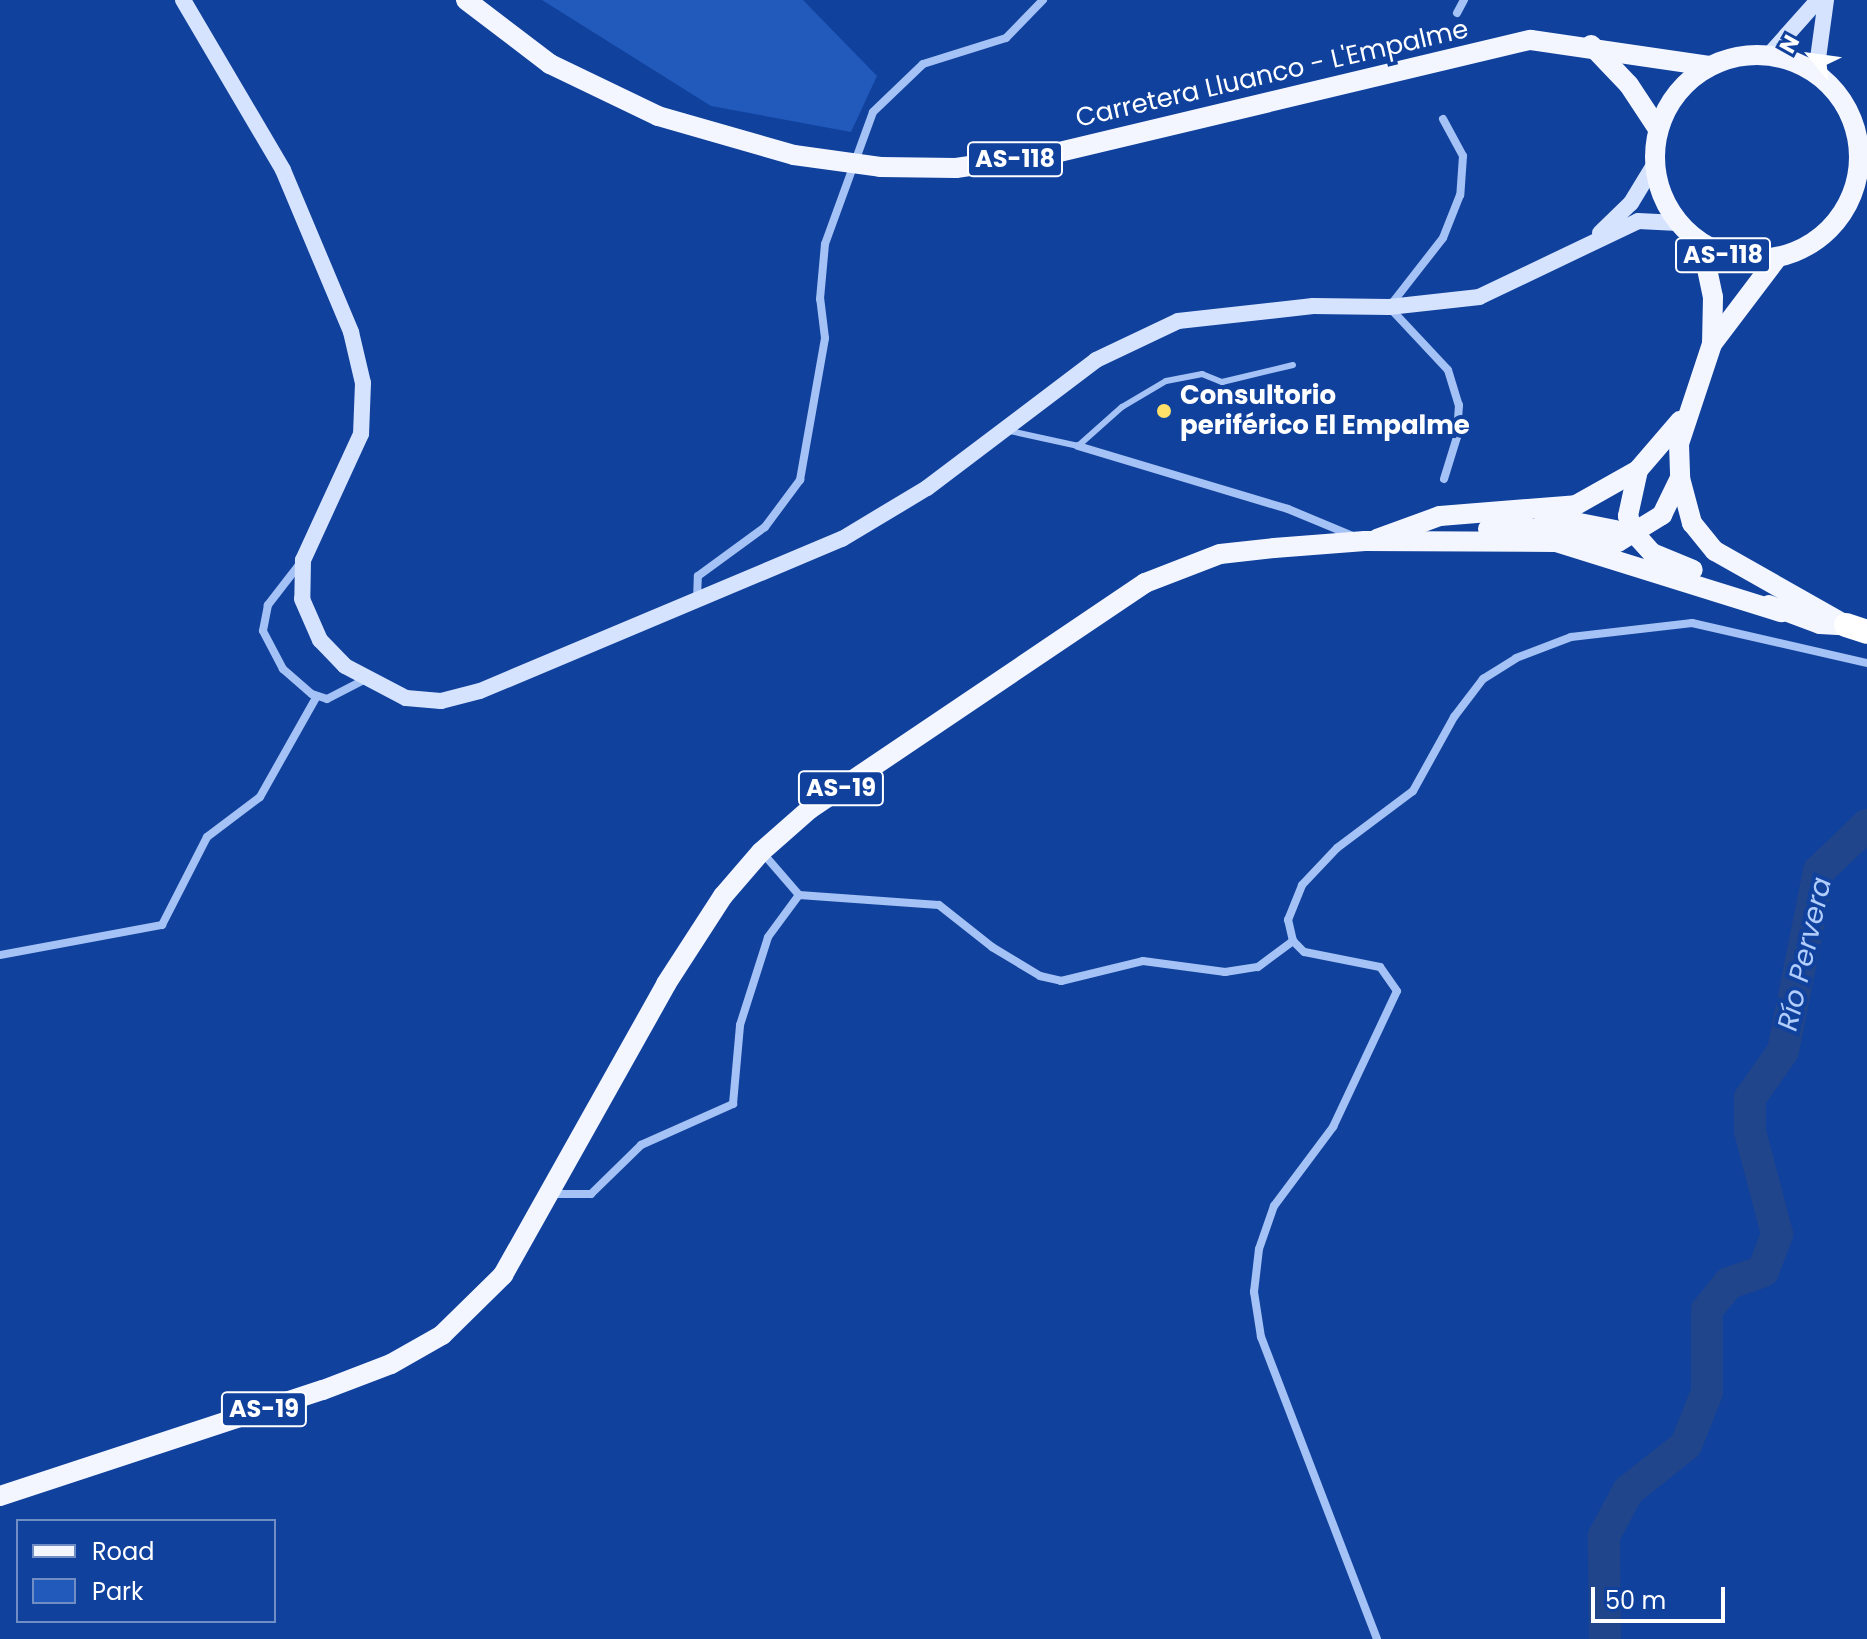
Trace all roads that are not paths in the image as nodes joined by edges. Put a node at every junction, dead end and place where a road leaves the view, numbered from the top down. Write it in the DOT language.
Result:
graph roads {
  1 [pos="183,0"];
  2 [pos="466,0"];
  3 [pos="1043,0"];
  4 [pos="1464,0"];
  5 [pos="1818,0"];
  6 [pos="1826,0"];
  7 [pos="1457,13"];
  8 [pos="1591,45"];
  9 [pos="1769,55"];
  10 [pos="1709,66"];
  11 [pos="1816,73"];
  12 [pos="1443,119"];
  13 [pos="1658,129"];
  14 [pos="1654,165"];
  15 [pos="1678,223"];
  16 [pos="1594,239"];
  17 [pos="1702,245"];
  18 [pos="1777,258"];
  19 [pos="1389,307"];
  20 [pos="1712,344"];
  21 [pos="1293,365"];
  22 [pos="1690,408"];
  23 [pos="1001,429"];
  24 [pos="1078,446"];
  25 [pos="1638,470"];
  26 [pos="1680,478"];
  27 [pos="1444,479"];
  28 [pos="1506,511"];
  29 [pos="1635,534"];
  30 [pos="1368,541"];
  31 [pos="1424,543"];
  32 [pos="303,560"];
  33 [pos="1785,587"];
  34 [pos="697,600"];
  35 [pos="1781,612"];
  36 [pos="1856,628"];
  37 [pos="1867,663"];
  38 [pos="364,680"];
  39 [pos="317,696"];
  40 [pos="761,852"];
  41 [pos="799,895"];
  42 [pos="1293,941"];
  43 [pos="0,955"];
  44 [pos="549,1194"];
  45 [pos="0,1496"];
  46 [pos="1377,1639"];
  1 -- 32 [label="street"];
  2 -- 8 [label="main road, Carretera Lluanco - L'Empalme / AS-118"];
  3 -- 34 [label="street"];
  4 -- 7 [label="street"];
  5 -- 9 [label="street"];
  6 -- 11 [label="street"];
  8 -- 10 [label="main road, AS-118"];
  8 -- 13 [label="main road"];
  9 -- 10 [label="main road, AS-118"];
  9 -- 11 [label="main road, AS-118"];
  10 -- 13 [label="main road, AS-118"];
  11 -- 18 [label="main road, AS-118"];
  12 -- 19 [label="street"];
  13 -- 14 [label="main road, AS-118"];
  14 -- 15 [label="main road, AS-118"];
  14 -- 16 [label="street"];
  15 -- 16 [label="street"];
  15 -- 17 [label="main road, AS-118"];
  16 -- 19 [label="street"];
  17 -- 18 [label="main road, AS-118"];
  17 -- 20 [label="main road, AS-118"];
  18 -- 20 [label="main road, AS-118"];
  19 -- 23 [label="street"];
  19 -- 27 [label="street"];
  20 -- 22 [label="main road, AS-118"];
  21 -- 24 [label="lane"];
  22 -- 25 [label="main road"];
  22 -- 26 [label="main road"];
  23 -- 24 [label="lane"];
  23 -- 34 [label="street"];
  24 -- 30 [label="street"];
  25 -- 28 [label="main road"];
  25 -- 29 [label="main road"];
  26 -- 29 [label="main road"];
  26 -- 33 [label="main road"];
  28 -- 29 [label="main road"];
  28 -- 30 [label="main road"];
  29 -- 31 [label="main road"];
  29 -- 33 [label="main road"];
  29 -- 35 [label="main road"];
  30 -- 31 [label="main road, AS-19"];
  30 -- 40 [label="main road, AS-19"];
  31 -- 35 [label="main road"];
  32 -- 38 [label="street"];
  32 -- 39 [label="street"];
  33 -- 36 [label="main road"];
  34 -- 38 [label="street"];
  35 -- 36 [label="main road"];
  37 -- 42 [label="street"];
  38 -- 39 [label="street"];
  39 -- 43 [label="street"];
  40 -- 41 [label="street"];
  40 -- 44 [label="main road, AS-19"];
  41 -- 42 [label="street"];
  41 -- 44 [label="street"];
  42 -- 46 [label="street"];
  44 -- 45 [label="main road, AS-19"];
}
